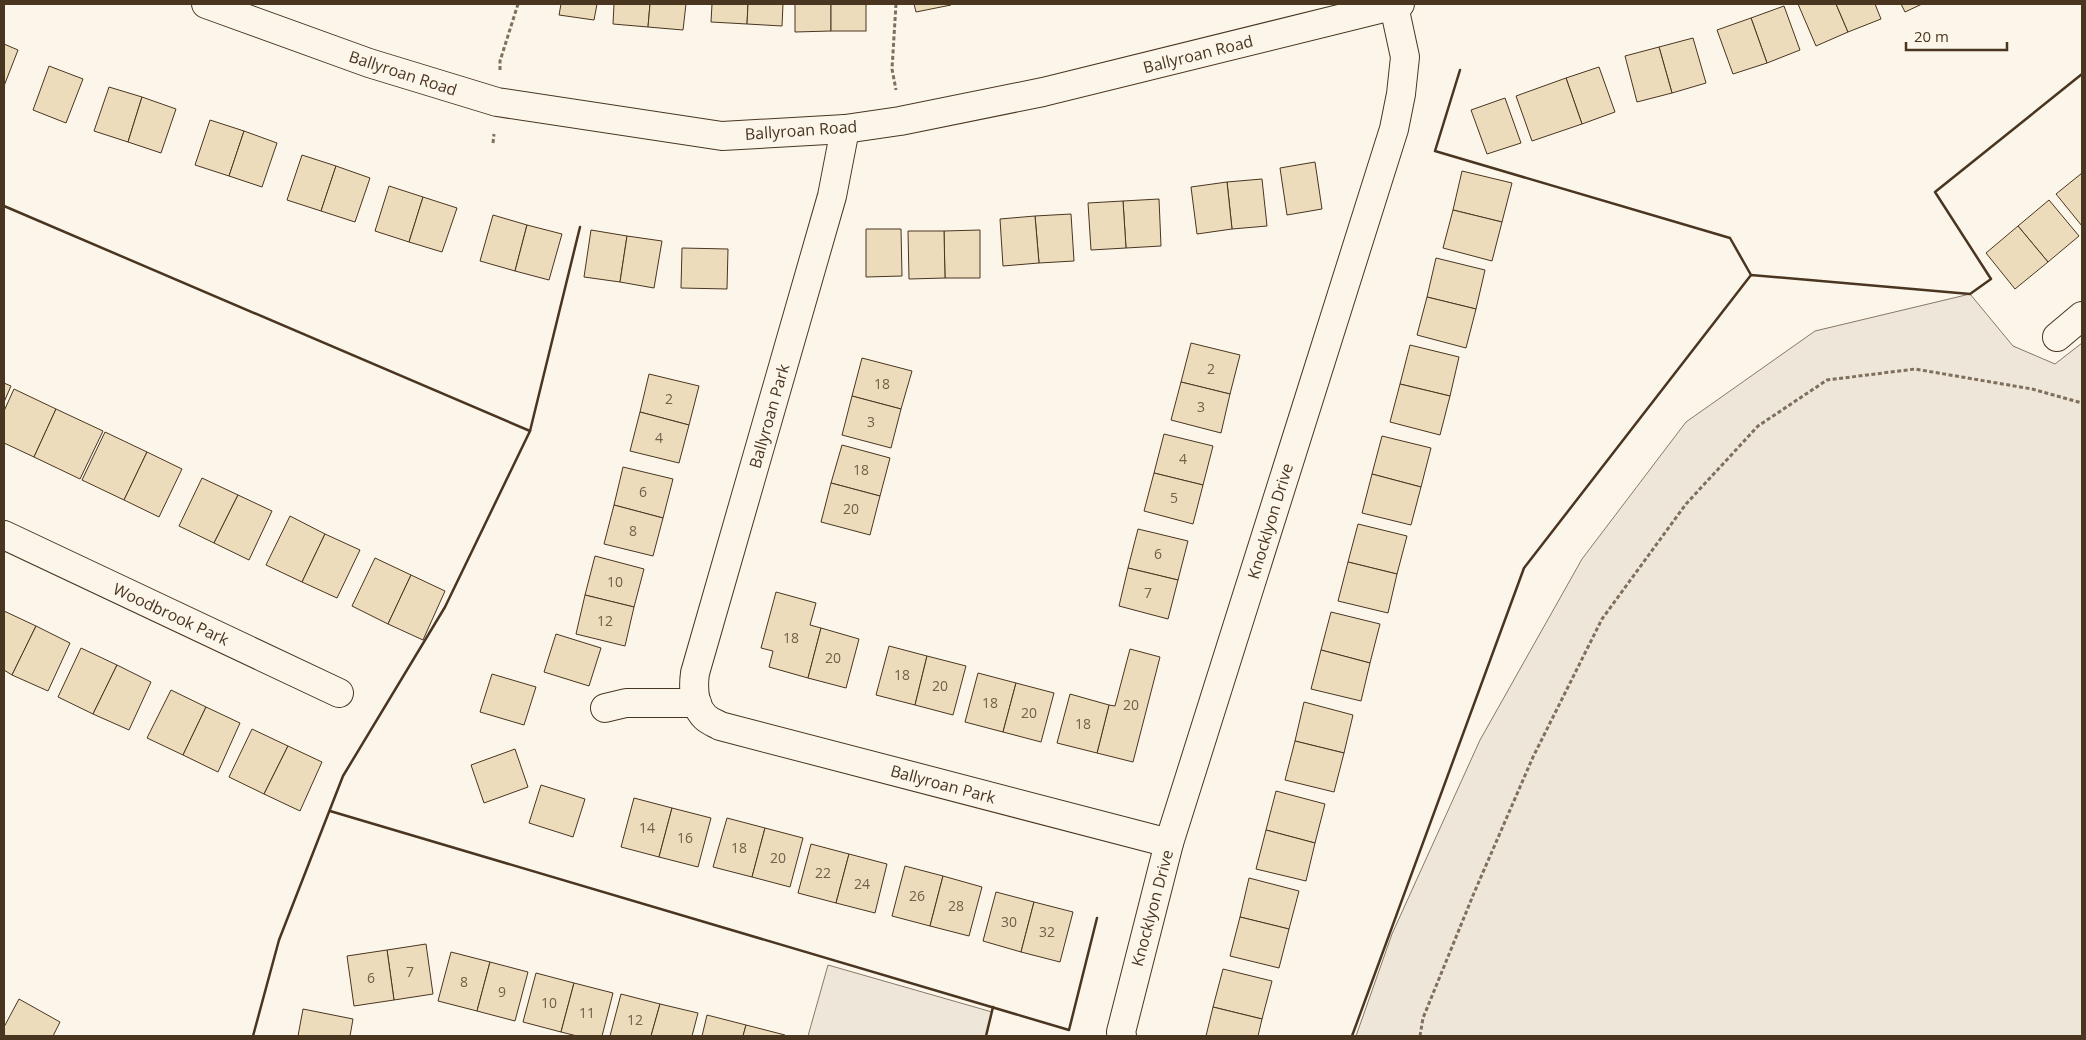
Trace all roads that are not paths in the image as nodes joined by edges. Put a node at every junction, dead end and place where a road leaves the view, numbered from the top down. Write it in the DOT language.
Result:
graph roads {
  1 [pos="206,4"];
  2 [pos="1397,5"];
  3 [pos="845,129"];
  4 [pos="2082,316"];
  5 [pos="2057,337"];
  6 [pos="4,535"];
  7 [pos="338,693"];
  8 [pos="697,703"];
  9 [pos="605,708"];
  10 [pos="1169,843"];
  11 [pos="1122,1036"];
  1 -- 3 [label="street, Ballyroan Road"];
  2 -- 3 [label="street, Ballyroan Road"];
  2 -- 10 [label="street, Knocklyon Drive"];
  3 -- 8 [label="street, Ballyroan Park"];
  4 -- 5 [label="street"];
  6 -- 7 [label="street, Woodbrook Park"];
  8 -- 9 [label="street"];
  8 -- 10 [label="street, Ballyroan Park"];
  10 -- 11 [label="street, Knocklyon Drive"];
}
